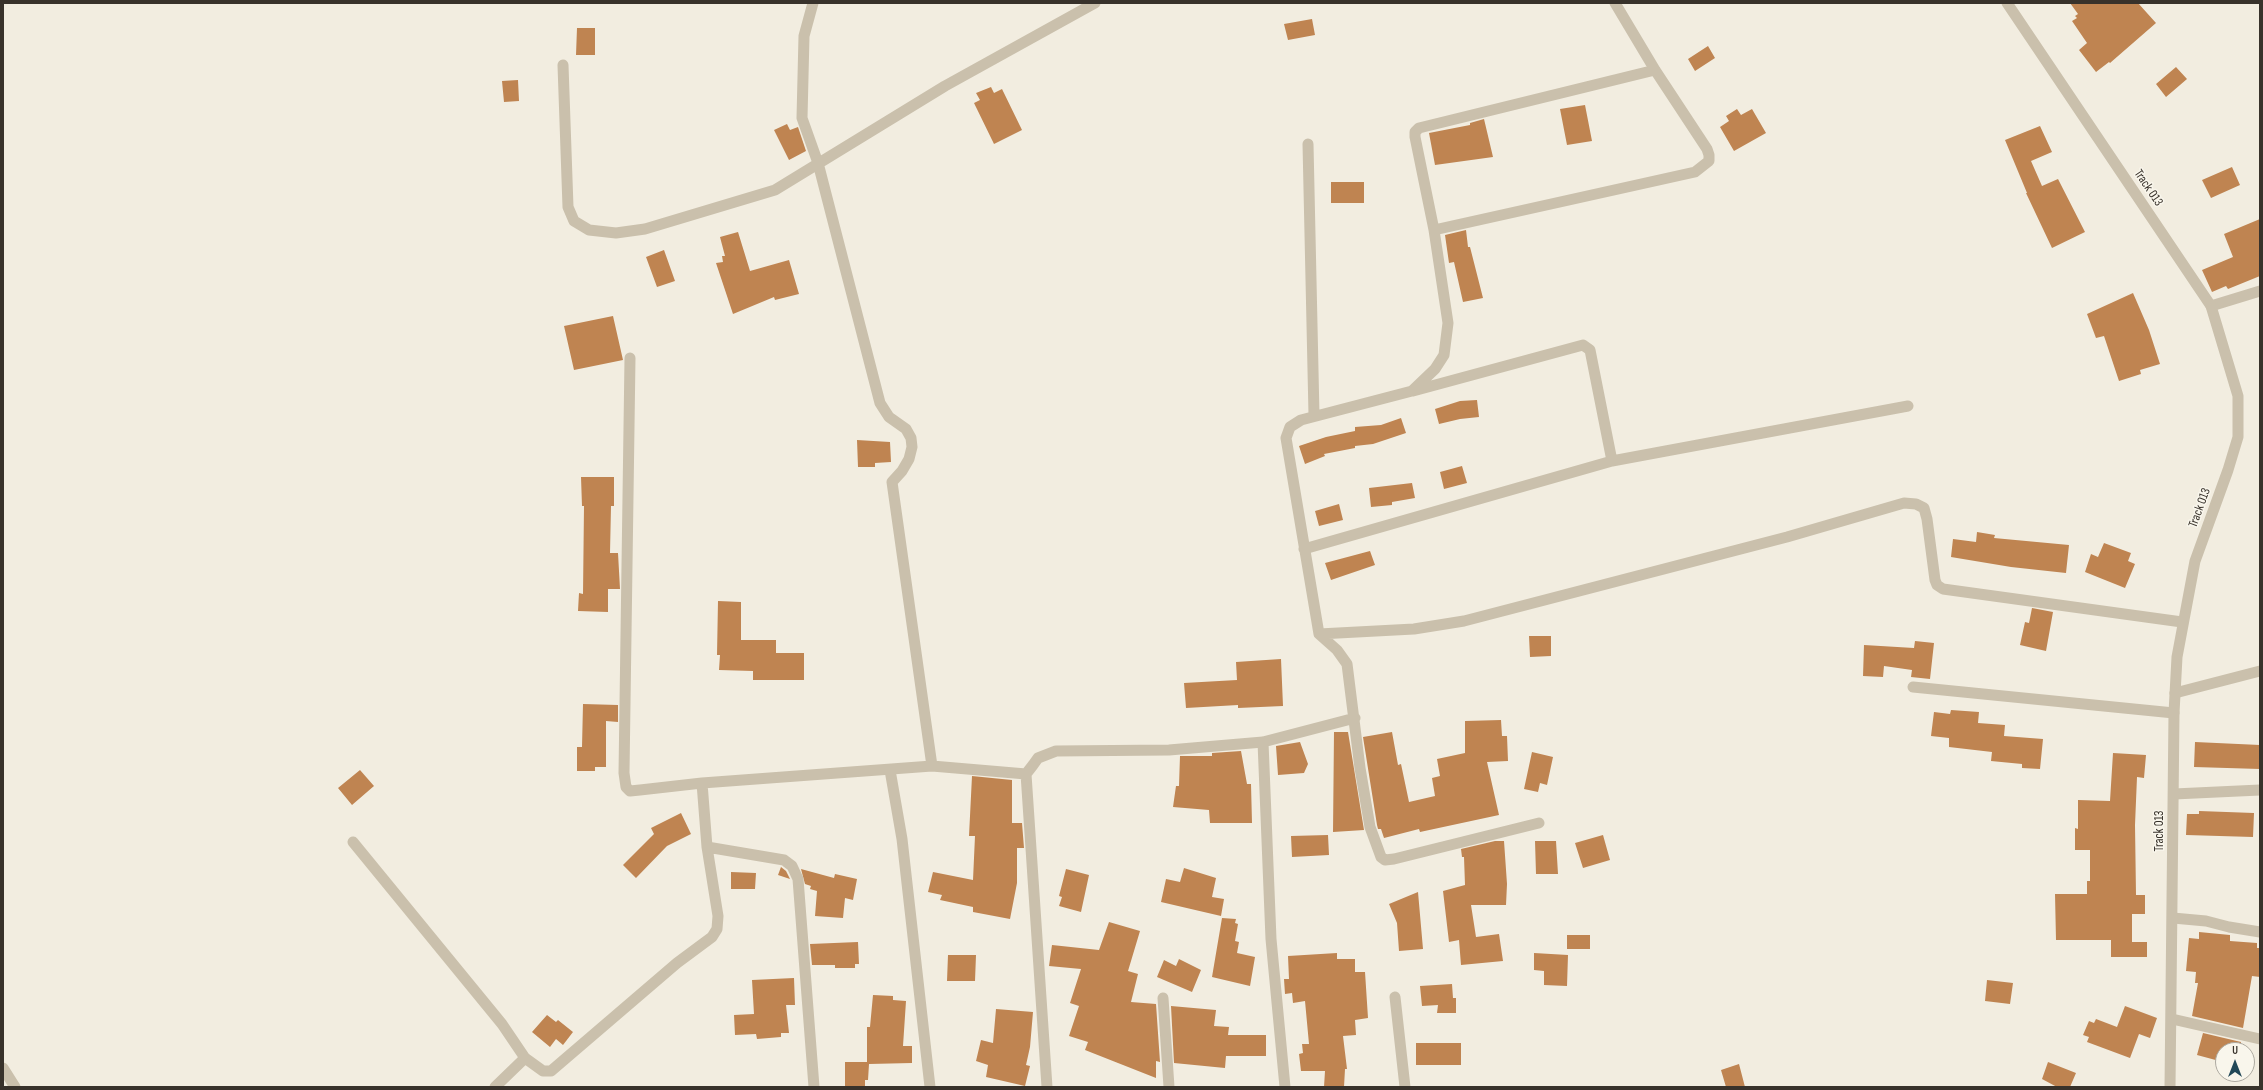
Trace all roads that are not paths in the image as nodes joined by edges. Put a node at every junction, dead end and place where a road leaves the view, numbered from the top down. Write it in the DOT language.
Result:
graph roads {
  1 [pos="813,3"];
  2 [pos="1095,3"];
  3 [pos="1615,3"];
  4 [pos="2008,3"];
  5 [pos="563,65"];
  6 [pos="1655,70"];
  7 [pos="1308,144"];
  8 [pos="818,163"];
  9 [pos="1434,230"];
  10 [pos="2260,291"];
  11 [pos="2211,306"];
  12 [pos="630,358"];
  13 [pos="1412,391"];
  14 [pos="1908,406"];
  15 [pos="1314,415"];
  16 [pos="1612,461"];
  17 [pos="1304,549"];
  18 [pos="2182,622"];
  19 [pos="1319,634"];
  20 [pos="2260,671"];
  21 [pos="1913,687"];
  22 [pos="2175,693"];
  23 [pos="2174,713"];
  24 [pos="1355,718"];
  25 [pos="1263,742"];
  26 [pos="932,766"];
  27 [pos="890,770"];
  28 [pos="1026,774"];
  29 [pos="702,783"];
  30 [pos="2260,790"];
  31 [pos="2174,794"];
  32 [pos="1539,823"];
  33 [pos="353,842"];
  34 [pos="707,847"];
  35 [pos="2173,918"];
  36 [pos="2260,932"];
  37 [pos="1395,997"];
  38 [pos="1163,998"];
  39 [pos="2172,1019"];
  40 [pos="2260,1039"];
  41 [pos="525,1058"];
  42 [pos="3,1068"];
  43 [pos="15,1087"];
  44 [pos="495,1087"];
  45 [pos="814,1087"];
  46 [pos="930,1087"];
  47 [pos="1047,1087"];
  48 [pos="1169,1087"];
  49 [pos="1285,1087"];
  50 [pos="1405,1087"];
  51 [pos="2170,1087"];
  1 -- 8 [label="street"];
  2 -- 8 [label="street"];
  3 -- 6 [label="street"];
  4 -- 11 [label="street, Track 013"];
  5 -- 8 [label="street"];
  6 -- 9 [label="street"];
  6 -- 9 [label="street"];
  7 -- 15 [label="street"];
  8 -- 26 [label="street"];
  9 -- 13 [label="street"];
  10 -- 11 [label="street"];
  11 -- 18 [label="street, Track 013"];
  12 -- 29 [label="street"];
  13 -- 15 [label="street"];
  13 -- 16 [label="street"];
  14 -- 16 [label="street"];
  15 -- 17 [label="street"];
  16 -- 17 [label="street"];
  17 -- 19 [label="street"];
  18 -- 19 [label="street"];
  18 -- 22 [label="street, Track 013"];
  19 -- 24 [label="street"];
  20 -- 22 [label="street"];
  21 -- 23 [label="street"];
  22 -- 23 [label="street, Track 013"];
  23 -- 31 [label="street, Track 013"];
  24 -- 25 [label="street"];
  24 -- 32 [label="street"];
  25 -- 28 [label="street"];
  25 -- 49 [label="street"];
  26 -- 27 [label="street"];
  26 -- 28 [label="street"];
  27 -- 29 [label="street"];
  27 -- 46 [label="street"];
  28 -- 47 [label="street"];
  29 -- 34 [label="street"];
  30 -- 31 [label="street"];
  31 -- 35 [label="street, Track 013"];
  33 -- 41 [label="street"];
  34 -- 41 [label="street"];
  34 -- 45 [label="street"];
  35 -- 36 [label="street"];
  35 -- 39 [label="street, Track 013"];
  37 -- 50 [label="street"];
  38 -- 48 [label="street"];
  39 -- 40 [label="street"];
  39 -- 51 [label="street, Track 013"];
  41 -- 44 [label="street"];
  42 -- 43 [label="street"];
}
